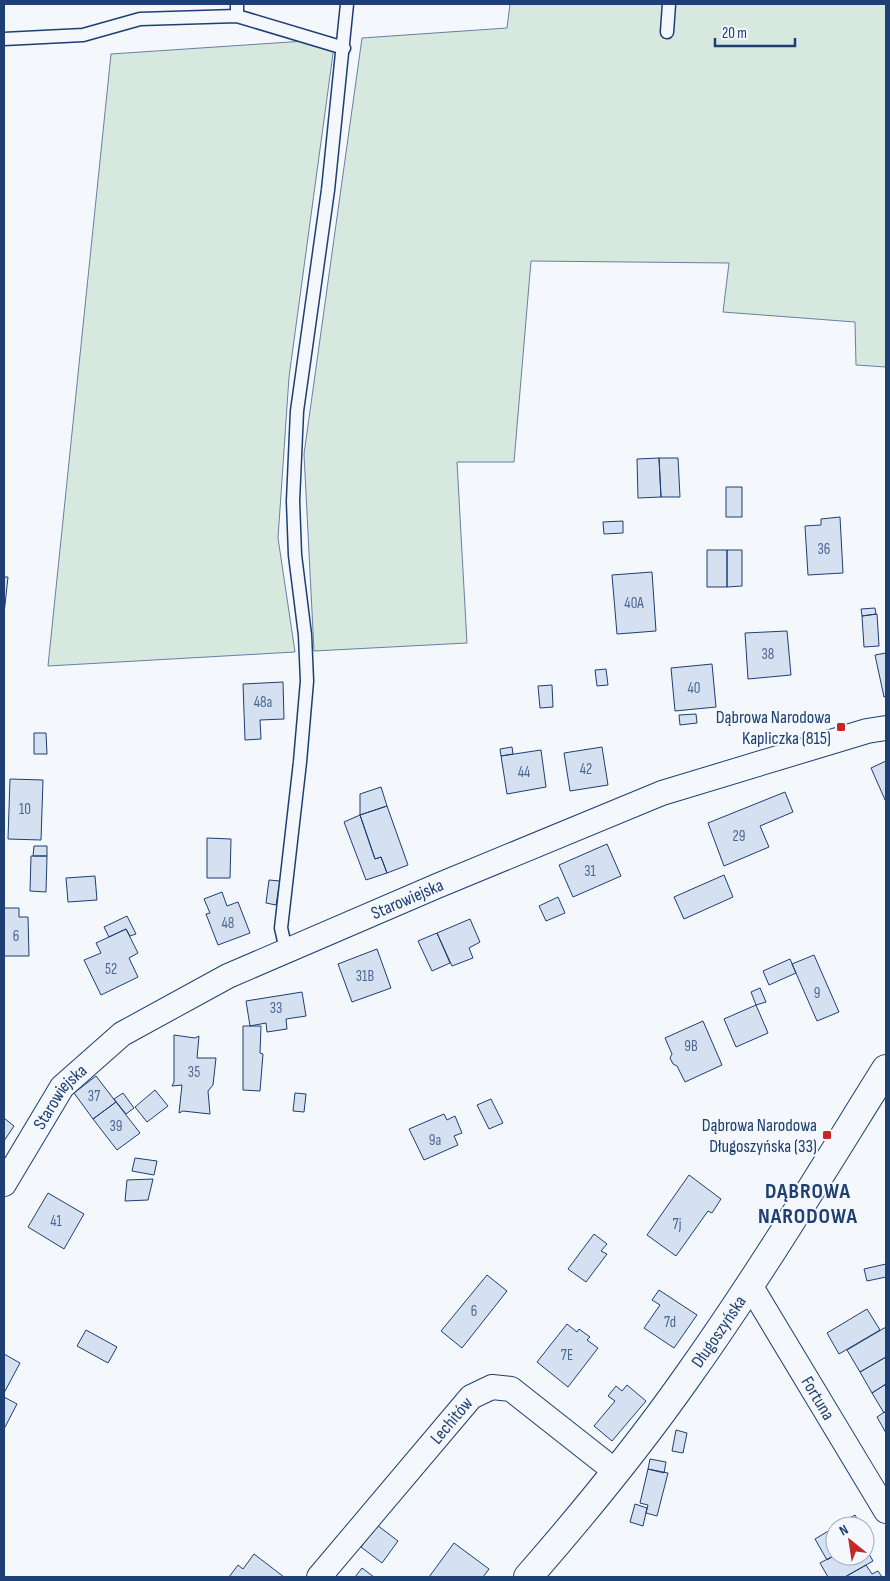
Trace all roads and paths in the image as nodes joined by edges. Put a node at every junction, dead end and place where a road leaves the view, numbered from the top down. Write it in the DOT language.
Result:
graph roads {
  1 [pos="347,4"];
  2 [pos="669,4"];
  3 [pos="237,10"];
  4 [pos="667,32"];
  5 [pos="4,39"];
  6 [pos="344,48"];
  7 [pos="886,728"];
  8 [pos="286,950"];
  9 [pos="886,1069"];
  10 [pos="4,1184"];
  11 [pos="750,1286"];
  12 [pos="615,1471"];
  13 [pos="886,1511"];
  14 [pos="319,1577"];
  15 [pos="528,1577"];
  1 -- 6 [label="lane"];
  2 -- 4 [label="lane"];
  3 -- 5 [label="lane"];
  3 -- 6 [label="lane"];
  6 -- 8 [label="lane"];
  7 -- 8 [label="street, Starowiejska"];
  8 -- 10 [label="street, Starowiejska"];
  9 -- 11 [label="street, Długoszyńska"];
  11 -- 12 [label="street, Długoszyńska"];
  11 -- 13 [label="street, Fortuna"];
  12 -- 14 [label="street, Lechitów"];
  12 -- 15 [label="street, Długoszyńska"];
}
